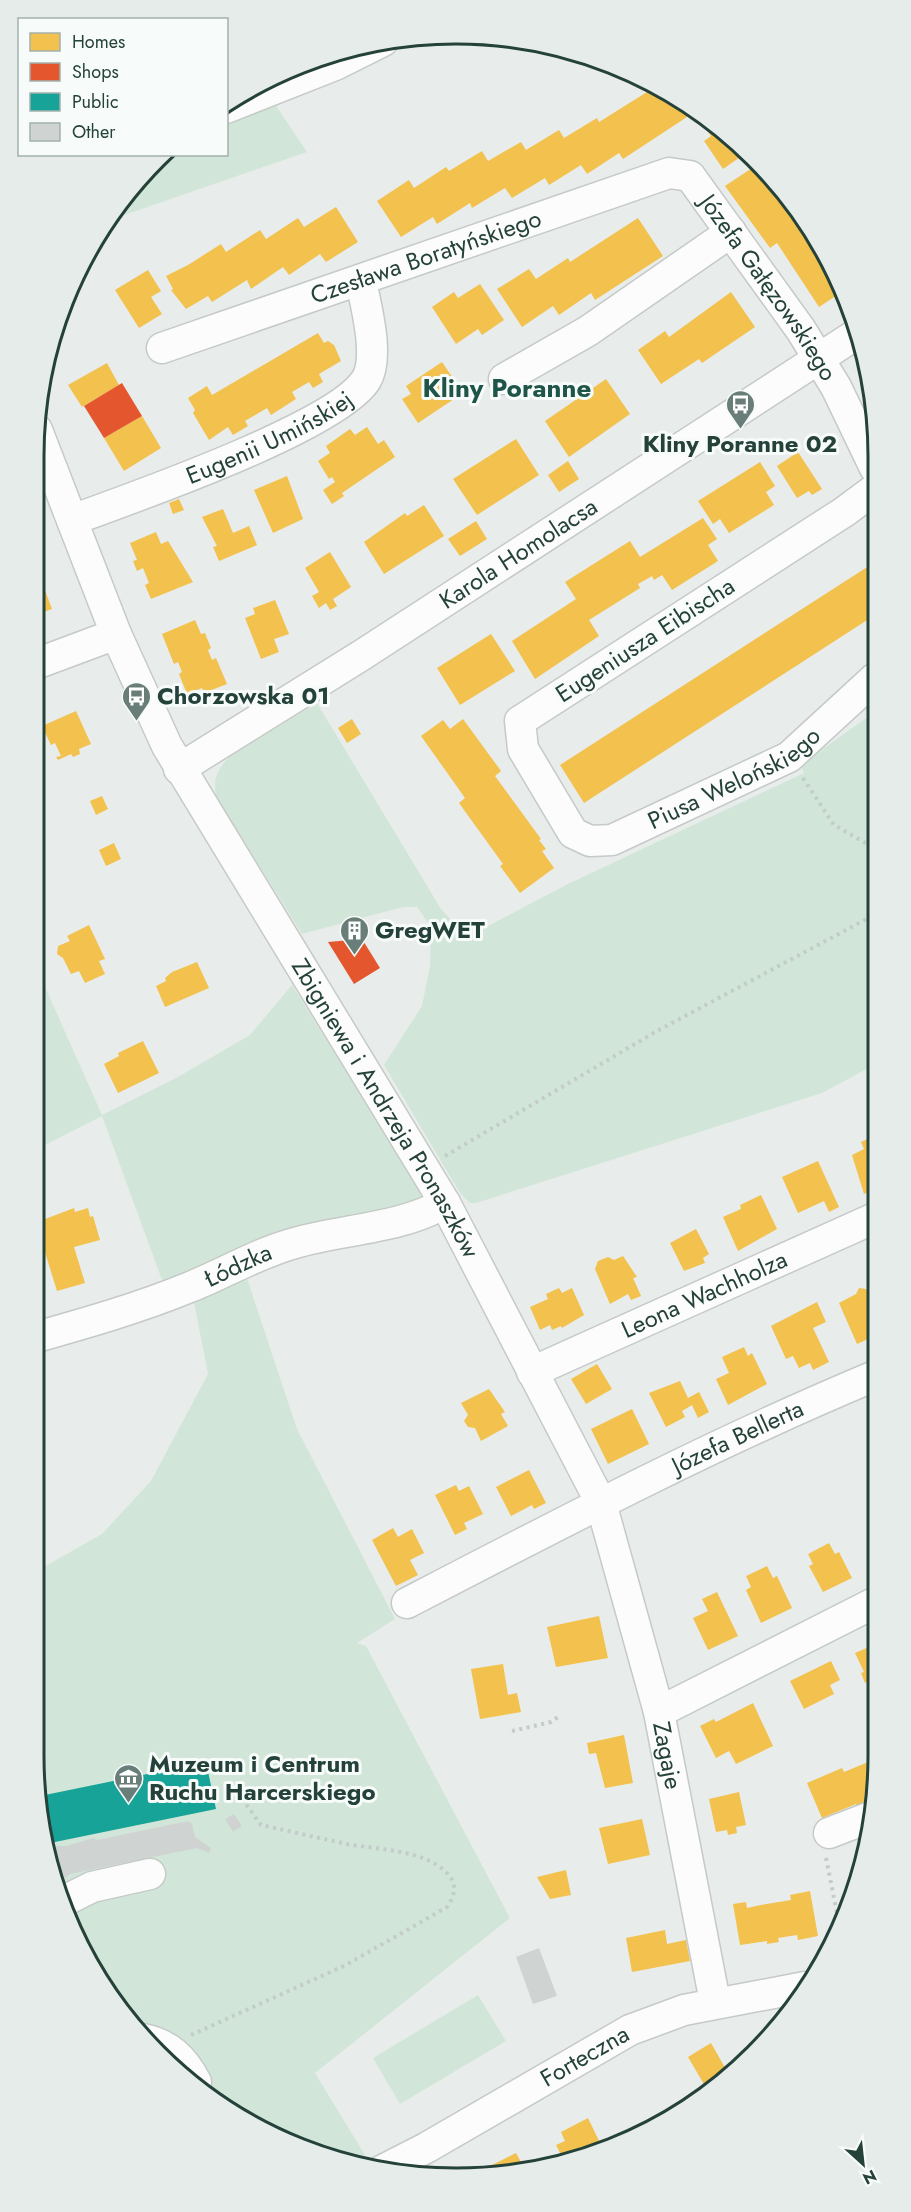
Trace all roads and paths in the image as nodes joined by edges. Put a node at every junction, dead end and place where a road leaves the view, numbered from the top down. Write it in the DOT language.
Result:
graph roads {
  1 [pos="349,58"];
  2 [pos="253,97"];
  3 [pos="690,176"];
  4 [pos="731,232"];
  5 [pos="361,281"];
  6 [pos="850,338"];
  7 [pos="162,348"];
  8 [pos="819,358"];
  9 [pos="504,380"];
  10 [pos="44,448"];
  11 [pos="868,455"];
  12 [pos="868,494"];
  13 [pos="72,520"];
  14 [pos="116,634"];
  15 [pos="44,661"];
  16 [pos="868,685"];
  17 [pos="789,758"];
  18 [pos="179,770"];
  19 [pos="573,833"];
  20 [pos="868,844"];
  21 [pos="868,918"];
  22 [pos="437,1160"];
  23 [pos="445,1203"];
  24 [pos="868,1221"];
  25 [pos="44,1335"];
  26 [pos="532,1372"];
  27 [pos="868,1379"];
  28 [pos="601,1503"];
  29 [pos="406,1604"];
  30 [pos="868,1606"];
  31 [pos="659,1712"];
  32 [pos="561,1715"];
  33 [pos="512,1731"];
  34 [pos="246,1804"];
  35 [pos="863,1820"];
  36 [pos="829,1833"];
  37 [pos="150,1874"];
  38 [pos="69,1899"];
  39 [pos="837,1912"];
  40 [pos="795,1989"];
  41 [pos="715,2002"];
  42 [pos="158,2041"];
  43 [pos="169,2052"];
  44 [pos="190,2071"];
  45 [pos="395,2164"];
  1 -- 2 [label="street"];
  3 -- 4 [label="street, Józefa Gałęzowskiego"];
  3 -- 5 [label="street, Czesława Boratyńskiego"];
  4 -- 8 [label="street, Józefa Gałęzowskiego"];
  4 -- 9 [label="street"];
  5 -- 7 [label="street, Czesława Boratyńskiego"];
  5 -- 13 [label="street, Eugenii Umińskiej"];
  6 -- 8 [label="street, Karola Homolacsa"];
  8 -- 11 [label="street, Józefa Gałęzowskiego"];
  8 -- 18 [label="street, Karola Homolacsa"];
  10 -- 13 [label="street, Zbigniewa i Andrzeja Pronaszków"];
  12 -- 19 [label="street, Eugeniusza Eibischa"];
  13 -- 14 [label="street, Zbigniewa i Andrzeja Pronaszków"];
  14 -- 15 [label="street"];
  14 -- 18 [label="street, Zbigniewa i Andrzeja Pronaszków"];
  16 -- 17 [label="street, Piusa Welońskiego"];
  17 -- 19 [label="street, Piusa Welońskiego"];
  17 -- 20 [label="path"];
  18 -- 23 [label="street, Zbigniewa i Andrzeja Pronaszków"];
  21 -- 22 [label="path"];
  23 -- 25 [label="street, Łódzka"];
  23 -- 26 [label="street, Zbigniewa i Andrzeja Pronaszków"];
  24 -- 26 [label="street, Leona Wachholza"];
  26 -- 28 [label="street, Zbigniewa i Andrzeja Pronaszków"];
  27 -- 28 [label="street, Józefa Bellerta"];
  28 -- 29 [label="street, Józefa Bellerta"];
  28 -- 31 [label="street, Zbigniewa i Andrzeja Pronaszków"];
  30 -- 31 [label="street, Zagaje"];
  31 -- 41 [label="street, Zagaje"];
  32 -- 33 [label="path"];
  34 -- 42 [label="path"];
  35 -- 36 [label="street"];
  36 -- 39 [label="path"];
  37 -- 38 [label="street"];
  40 -- 41 [label="street, Forteczna"];
  41 -- 45 [label="street, Forteczna"];
  43 -- 44 [label="street"];
}
